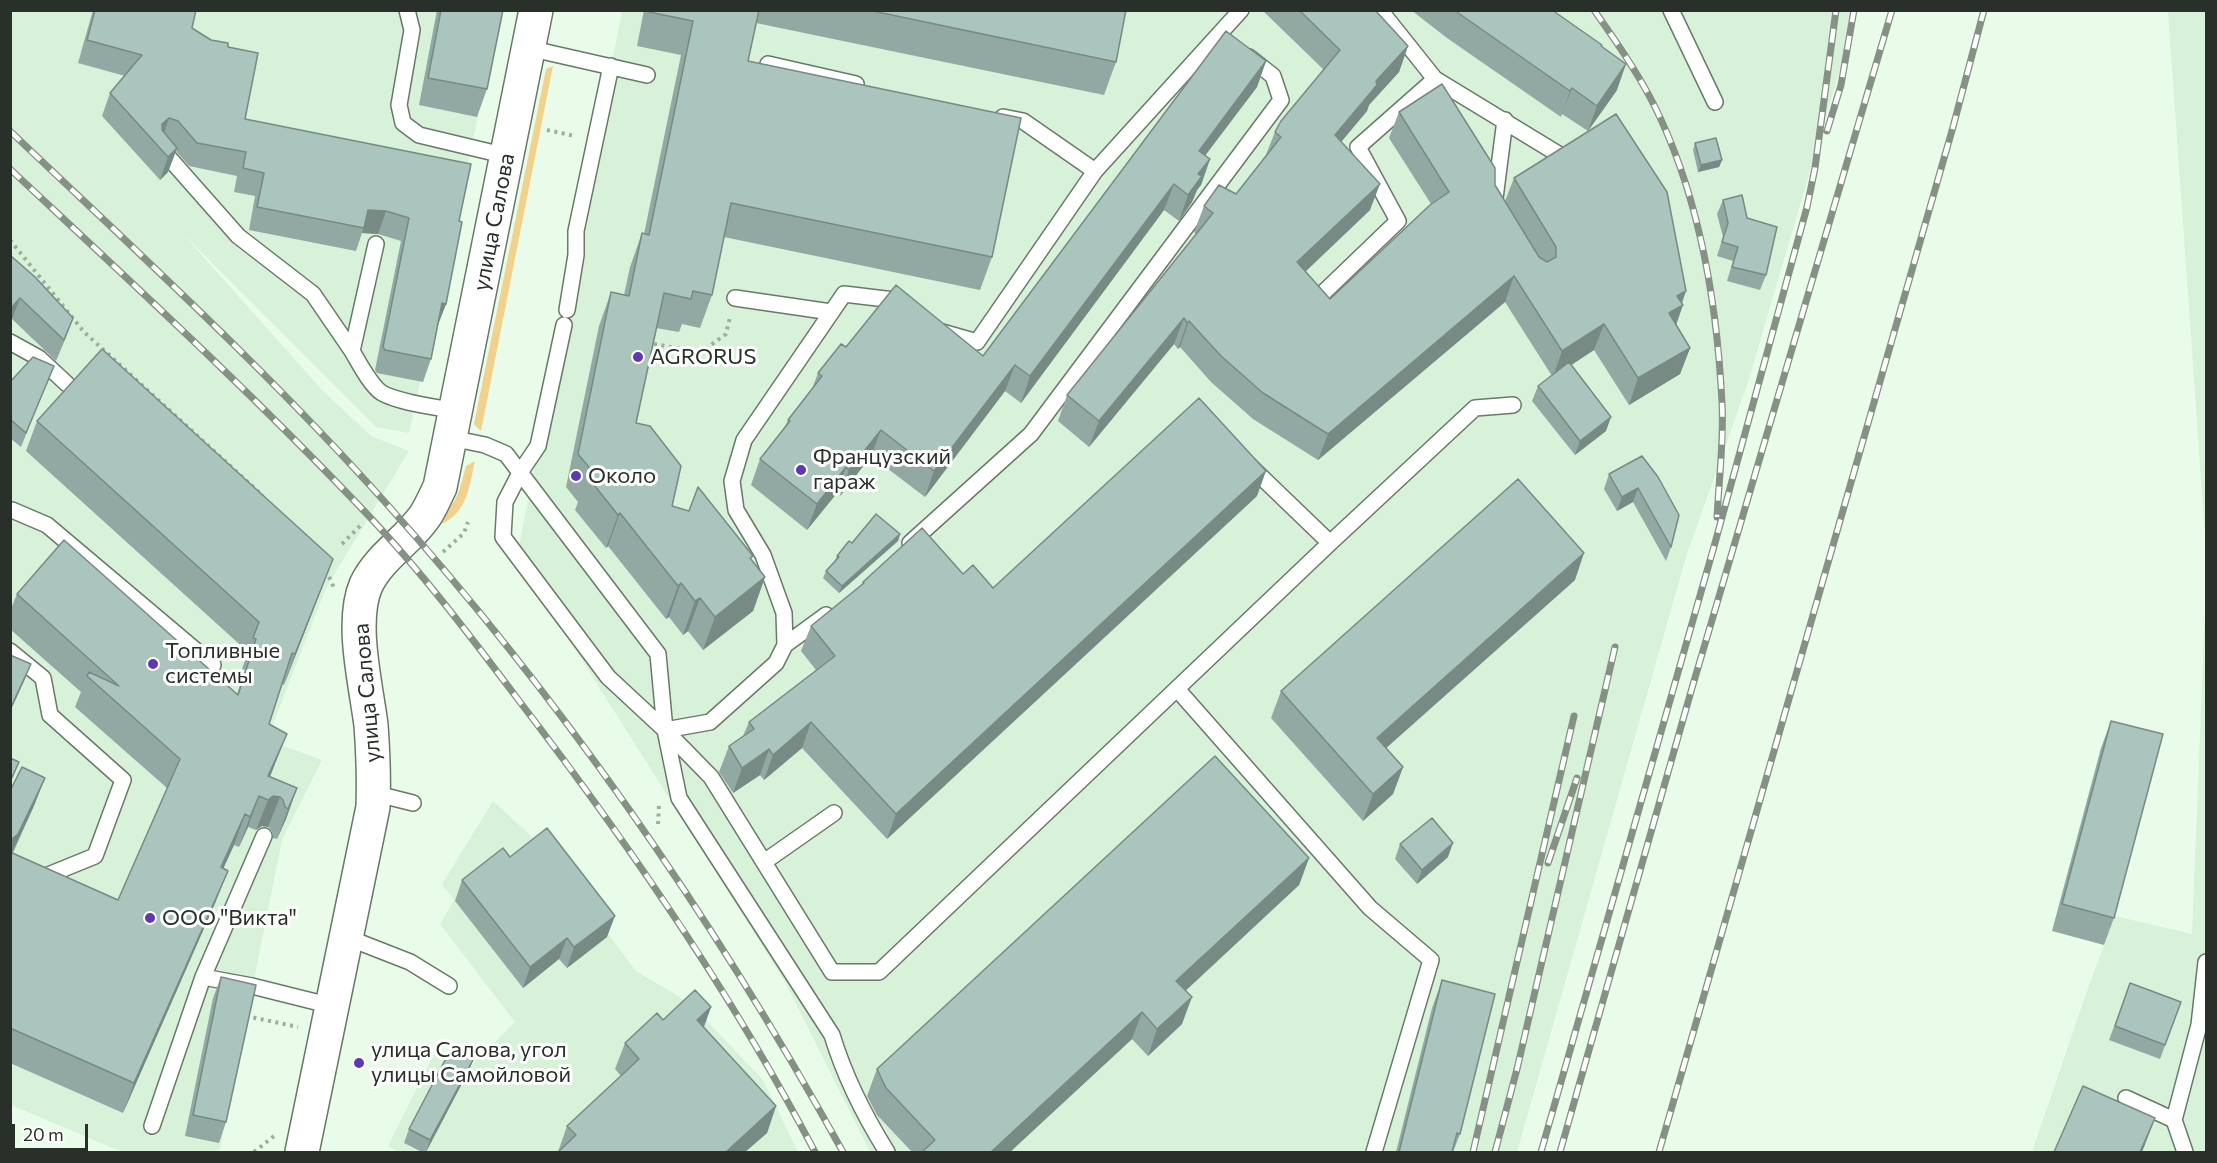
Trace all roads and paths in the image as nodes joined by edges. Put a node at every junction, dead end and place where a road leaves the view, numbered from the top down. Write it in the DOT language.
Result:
graph roads {
  1 [pos="407,10"];
  2 [pos="536,10"];
  3 [pos="1241,10"];
  4 [pos="1380,10"];
  5 [pos="1671,10"];
  6 [pos="528,48"];
  7 [pos="1245,54"];
  8 [pos="768,64"];
  9 [pos="611,66"];
  10 [pos="647,75"];
  11 [pos="1435,79"];
  12 [pos="872,87"];
  13 [pos="1715,102"];
  14 [pos="988,113"];
  15 [pos="1505,120"];
  16 [pos="547,130"];
  17 [pos="596,140"];
  18 [pos="163,151"];
  19 [pos="1558,154"];
  20 [pos="507,156"];
  21 [pos="1095,171"];
  22 [pos="1499,215"];
  23 [pos="10,240"];
  24 [pos="376,244"];
  25 [pos="1321,295"];
  26 [pos="735,298"];
  27 [pos="831,312"];
  28 [pos="911,312"];
  29 [pos="928,324"];
  30 [pos="654,344"];
  31 [pos="12,348"];
  32 [pos="352,351"];
  33 [pos="68,384"];
  34 [pos="1514,405"];
  35 [pos="453,424"];
  36 [pos="1243,458"];
  37 [pos="521,471"];
  38 [pos="265,498"];
  39 [pos="11,511"];
  40 [pos="468,522"];
  41 [pos="362,524"];
  42 [pos="342,543"];
  43 [pos="1330,543"];
  44 [pos="903,549"];
  45 [pos="443,552"];
  46 [pos="325,569"];
  47 [pos="336,591"];
  48 [pos="842,603"];
  49 [pos="785,645"];
  50 [pos="10,651"];
  51 [pos="213,665"];
  52 [pos="1177,689"];
  53 [pos="665,730"];
  54 [pos="374,793"];
  55 [pos="413,803"];
  56 [pos="834,813"];
  57 [pos="264,836"];
  58 [pos="764,862"];
  59 [pos="10,874"];
  60 [pos="346,937"];
  61 [pos="2206,962"];
  62 [pos="203,977"];
  63 [pos="449,986"];
  64 [pos="332,1006"];
  65 [pos="246,1016"];
  66 [pos="299,1027"];
  67 [pos="2126,1098"];
  68 [pos="2174,1120"];
  69 [pos="152,1126"];
  70 [pos="290,1143"];
  71 [pos="254,1152"];
  72 [pos="887,1152"];
  73 [pos="1374,1152"];
  74 [pos="2185,1152"];
  1 -- 20 [label="lane"];
  2 -- 6 [label="street, улица Салова"];
  3 -- 21 [label="lane"];
  4 -- 11 [label="lane"];
  5 -- 13 [label="lane"];
  6 -- 9 [label="lane"];
  6 -- 20 [label="street, улица Салова"];
  7 -- 44 [label="lane"];
  8 -- 12 [label="lane"];
  9 -- 10 [label="lane"];
  9 -- 17 [label="lane"];
  11 -- 15 [label="lane"];
  11 -- 25 [label="lane"];
  14 -- 21 [label="lane"];
  15 -- 19 [label="lane"];
  15 -- 22 [label="lane"];
  16 -- 17 [label="path"];
  17 -- 37 [label="lane"];
  18 -- 32 [label="lane"];
  20 -- 35 [label="street, улица Салова"];
  21 -- 29 [label="lane"];
  23 -- 38 [label="path"];
  24 -- 32 [label="lane"];
  26 -- 27 [label="lane"];
  26 -- 30 [label="path"];
  27 -- 28 [label="lane"];
  27 -- 49 [label="lane"];
  31 -- 33 [label="lane"];
  32 -- 35 [label="lane"];
  34 -- 43 [label="lane"];
  35 -- 37 [label="lane"];
  35 -- 54 [label="street, улица Салова"];
  36 -- 43 [label="lane"];
  37 -- 53 [label="lane"];
  37 -- 53 [label="lane"];
  39 -- 51 [label="lane"];
  40 -- 45 [label="path"];
  41 -- 42 [label="path"];
  43 -- 52 [label="lane"];
  46 -- 47 [label="path"];
  48 -- 49 [label="lane"];
  49 -- 53 [label="lane"];
  50 -- 59 [label="lane"];
  52 -- 58 [label="lane"];
  52 -- 73 [label="lane"];
  53 -- 58 [label="lane"];
  53 -- 72 [label="lane"];
  54 -- 55 [label="lane"];
  54 -- 60 [label="street, улица Салова"];
  56 -- 58 [label="lane"];
  57 -- 62 [label="lane"];
  60 -- 63 [label="lane"];
  60 -- 64 [label="street, улица Салова"];
  61 -- 68 [label="lane"];
  62 -- 64 [label="lane"];
  62 -- 69 [label="lane"];
  64 -- 70 [label="street, улица Салова"];
  65 -- 66 [label="path"];
  67 -- 68 [label="lane"];
  68 -- 74 [label="lane"];
  70 -- 71 [label="path"];
}
